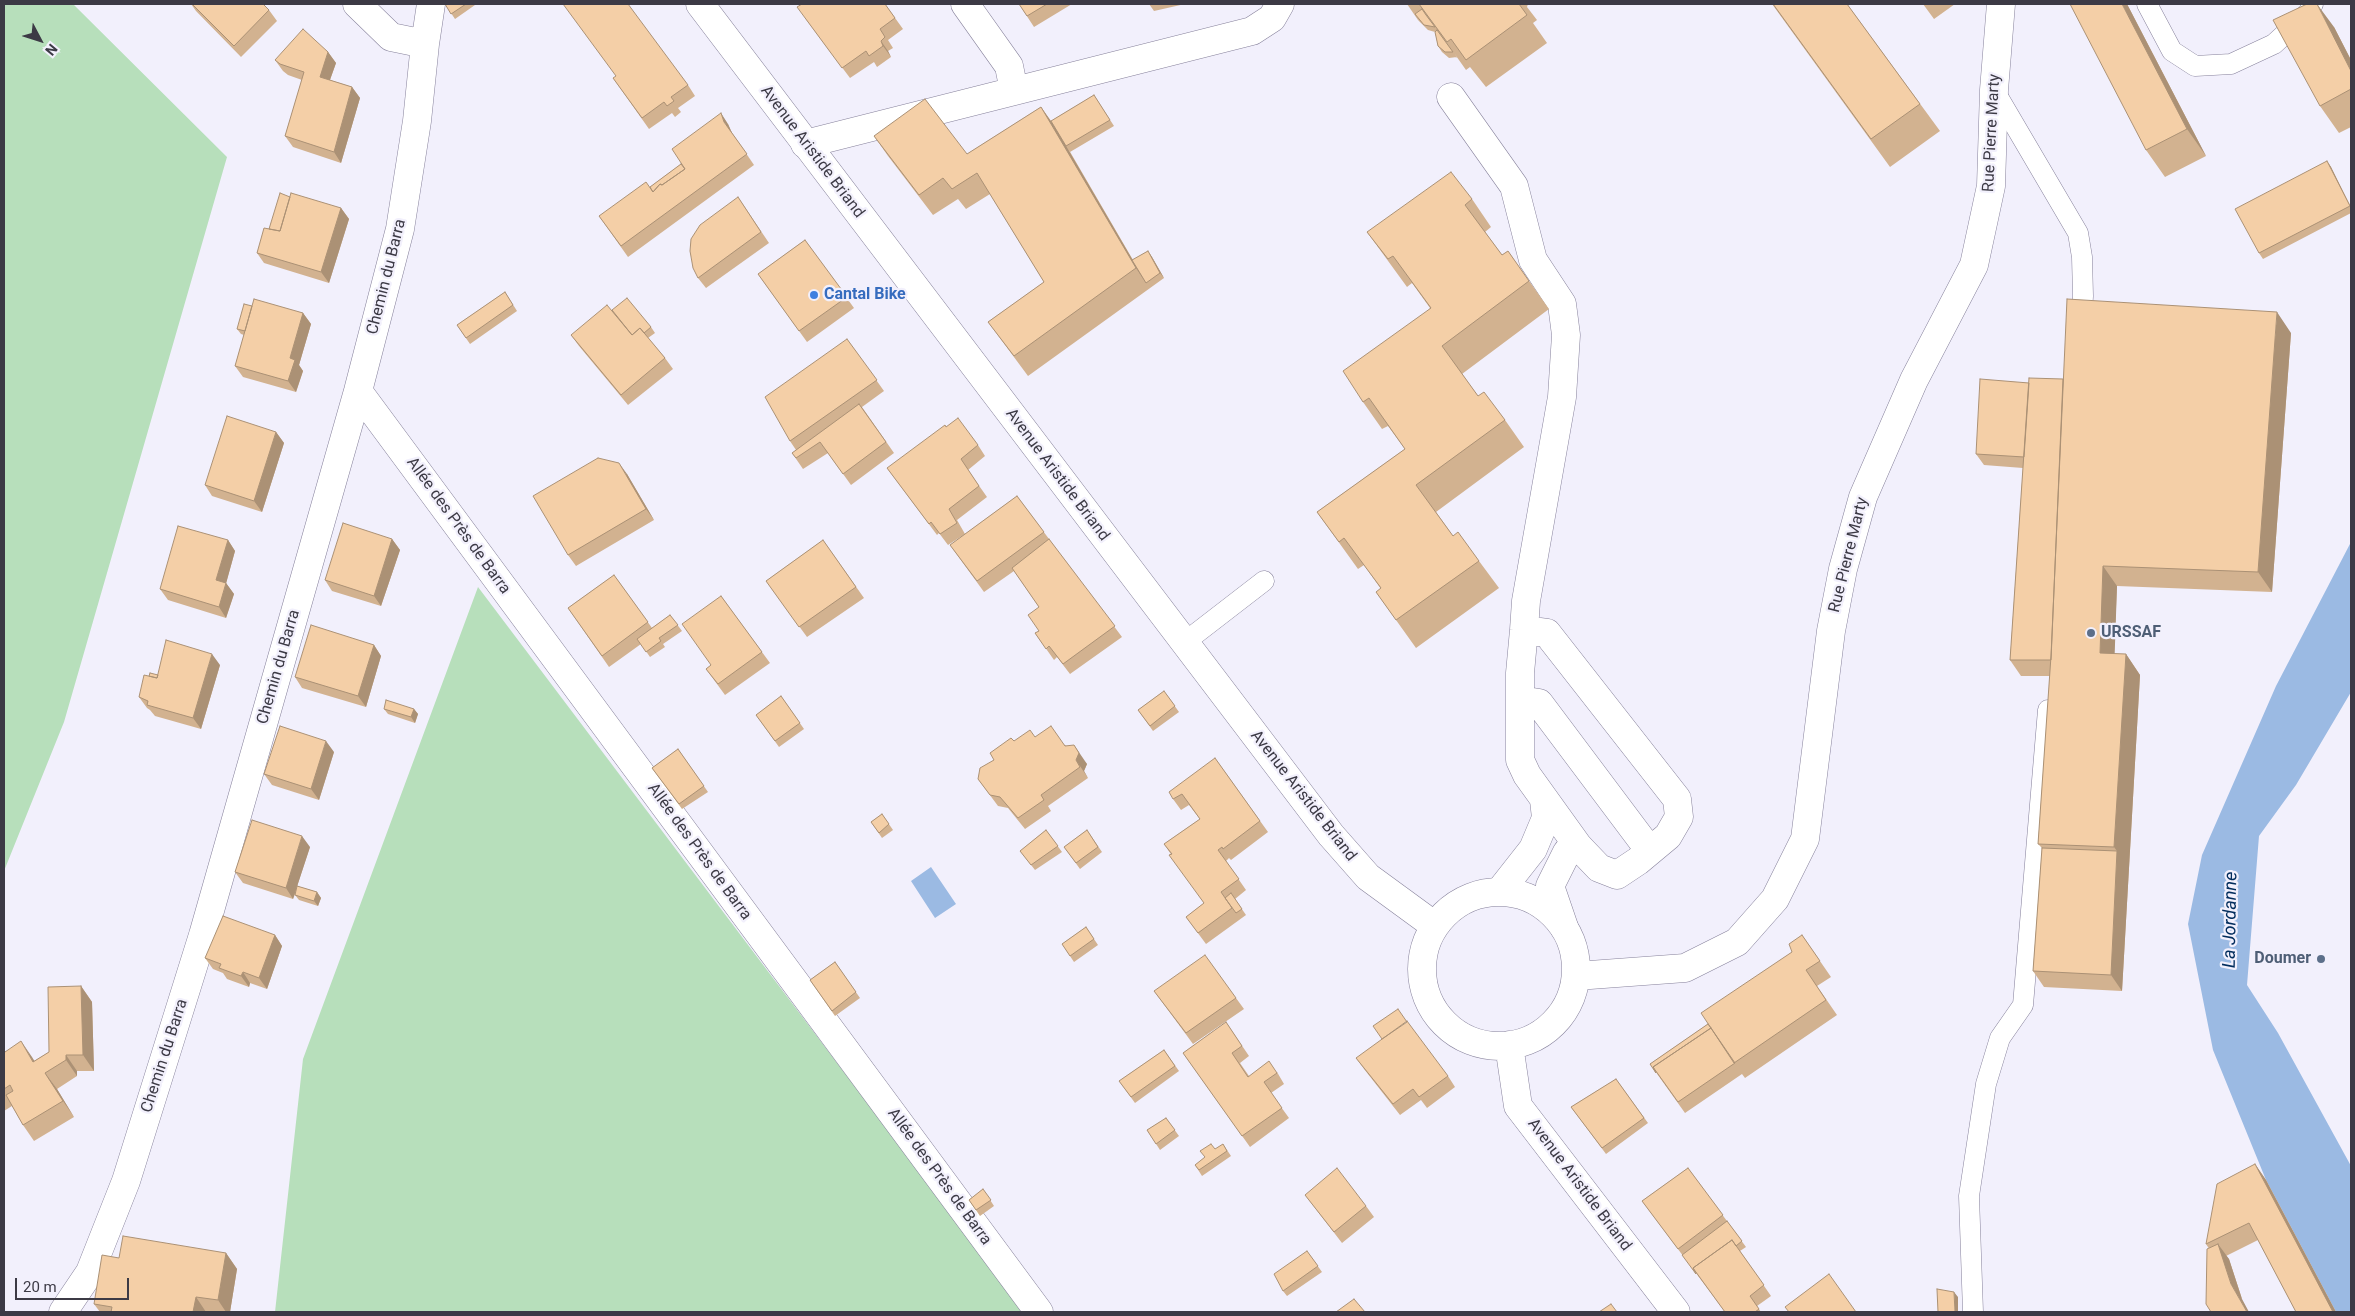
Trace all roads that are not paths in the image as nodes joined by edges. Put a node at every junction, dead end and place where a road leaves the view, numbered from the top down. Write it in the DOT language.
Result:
graph roads {
  1 [pos="357,4"];
  2 [pos="431,4"];
  3 [pos="700,4"];
  4 [pos="965,4"];
  5 [pos="1280,4"];
  6 [pos="2001,4"];
  7 [pos="2147,4"];
  8 [pos="2313,4"];
  9 [pos="425,44"];
  10 [pos="1994,90"];
  11 [pos="1014,91"];
  12 [pos="1451,97"];
  13 [pos="805,144"];
  14 [pos="2079,349"];
  15 [pos="358,391"];
  16 [pos="1264,581"];
  17 [pos="1524,630"];
  18 [pos="1185,642"];
  19 [pos="2050,687"];
  20 [pos="1520,700"];
  21 [pos="1544,800"];
  22 [pos="1578,846"];
  23 [pos="1650,851"];
  24 [pos="1500,891"];
  25 [pos="1435,926"];
  26 [pos="1564,927"];
  27 [pos="1576,976"];
  28 [pos="1509,1046"];
  29 [pos="63,1312"];
  30 [pos="1039,1312"];
  31 [pos="1676,1312"];
  32 [pos="1973,1312"];
  1 -- 9 [label="street"];
  2 -- 9 [label="street, Chemin du Barra"];
  3 -- 13 [label="street, Avenue Aristide Briand"];
  4 -- 11 [label="street"];
  5 -- 11 [label="street"];
  6 -- 10 [label="street, Rue Pierre Marty"];
  7 -- 8 [label="lane"];
  9 -- 15 [label="street, Chemin du Barra"];
  10 -- 14 [label="lane"];
  10 -- 27 [label="street, Rue Pierre Marty"];
  11 -- 13 [label="street"];
  12 -- 17 [label="street"];
  13 -- 18 [label="street, Avenue Aristide Briand"];
  15 -- 29 [label="street, Chemin du Barra"];
  15 -- 30 [label="street, Allée des Près de Barra"];
  16 -- 18 [label="lane"];
  17 -- 20 [label="street"];
  17 -- 23 [label="street"];
  18 -- 25 [label="street, Avenue Aristide Briand"];
  19 -- 32 [label="lane"];
  20 -- 21 [label="street"];
  20 -- 23 [label="street"];
  21 -- 22 [label="street"];
  21 -- 24 [label="street"];
  22 -- 23 [label="street"];
  22 -- 26 [label="street"];
  24 -- 25 [label="street"];
  24 -- 26 [label="street"];
  25 -- 28 [label="street"];
  26 -- 27 [label="street"];
  27 -- 28 [label="street"];
  28 -- 31 [label="street, Avenue Aristide Briand"];
}
